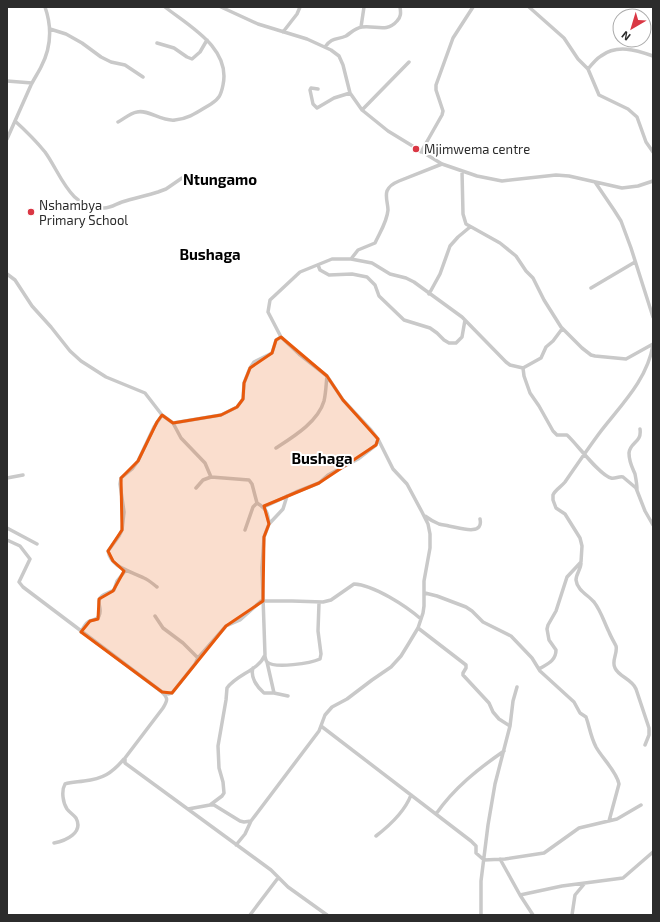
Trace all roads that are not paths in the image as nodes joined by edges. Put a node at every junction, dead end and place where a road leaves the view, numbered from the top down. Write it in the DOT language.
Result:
graph roads {
  1 [pos="45,7"];
  2 [pos="165,7"];
  3 [pos="221,7"];
  4 [pos="300,7"];
  5 [pos="364,7"];
  6 [pos="400,7"];
  7 [pos="473,7"];
  8 [pos="529,7"];
  9 [pos="538,7"];
  10 [pos="536,12"];
  11 [pos="361,27"];
  12 [pos="50,29"];
  13 [pos="283,32"];
  14 [pos="207,40"];
  15 [pos="157,43"];
  16 [pos="325,47"];
  17 [pos="653,56"];
  18 [pos="409,62"];
  19 [pos="588,69"];
  20 [pos="143,77"];
  21 [pos="7,81"];
  22 [pos="32,84"];
  23 [pos="318,89"];
  24 [pos="350,93"];
  25 [pos="362,110"];
  26 [pos="15,121"];
  27 [pos="118,122"];
  28 [pos="7,139"];
  29 [pos="421,152"];
  30 [pos="653,152"];
  31 [pos="442,164"];
  32 [pos="462,171"];
  33 [pos="182,178"];
  34 [pos="653,181"];
  35 [pos="595,182"];
  36 [pos="470,227"];
  37 [pos="351,259"];
  38 [pos="636,262"];
  39 [pos="318,265"];
  40 [pos="7,274"];
  41 [pos="591,288"];
  42 [pos="429,294"];
  43 [pos="653,317"];
  44 [pos="465,320"];
  45 [pos="562,328"];
  46 [pos="281,337"];
  47 [pos="653,344"];
  48 [pos="523,368"];
  49 [pos="327,376"];
  50 [pos="162,415"];
  51 [pos="173,423"];
  52 [pos="640,429"];
  53 [pos="378,439"];
  54 [pos="276,448"];
  55 [pos="585,454"];
  56 [pos="23,475"];
  57 [pos="211,477"];
  58 [pos="7,478"];
  59 [pos="196,488"];
  60 [pos="637,491"];
  61 [pos="287,496"];
  62 [pos="257,503"];
  63 [pos="264,507"];
  64 [pos="424,516"];
  65 [pos="480,519"];
  66 [pos="269,524"];
  67 [pos="653,524"];
  68 [pos="7,528"];
  69 [pos="245,530"];
  70 [pos="7,540"];
  71 [pos="37,544"];
  72 [pos="581,562"];
  73 [pos="126,570"];
  74 [pos="157,587"];
  75 [pos="425,593"];
  76 [pos="263,601"];
  77 [pos="319,603"];
  78 [pos="155,616"];
  79 [pos="421,618"];
  80 [pos="418,628"];
  81 [pos="81,632"];
  82 [pos="265,655"];
  83 [pos="198,658"];
  84 [pos="267,662"];
  85 [pos="253,668"];
  86 [pos="539,669"];
  87 [pos="517,687"];
  88 [pos="162,692"];
  89 [pos="274,693"];
  90 [pos="288,696"];
  91 [pos="321,726"];
  92 [pos="510,726"];
  93 [pos="645,745"];
  94 [pos="504,752"];
  95 [pos="124,758"];
  96 [pos="411,795"];
  97 [pos="210,805"];
  98 [pos="641,805"];
  99 [pos="188,809"];
  100 [pos="436,814"];
  101 [pos="609,820"];
  102 [pos="251,821"];
  103 [pos="376,836"];
  104 [pos="54,843"];
  105 [pos="236,845"];
  106 [pos="653,852"];
  107 [pos="500,859"];
  108 [pos="484,860"];
  109 [pos="278,878"];
  110 [pos="585,883"];
  111 [pos="520,895"];
  112 [pos="250,915"];
  113 [pos="327,915"];
  114 [pos="481,915"];
  115 [pos="533,915"];
  116 [pos="572,915"];
  1 -- 12 [label="street"];
  2 -- 14 [label="street"];
  3 -- 13 [label="street"];
  4 -- 13 [label="street"];
  5 -- 11 [label="street"];
  6 -- 11 [label="street"];
  7 -- 29 [label="street"];
  8 -- 10 [label="street"];
  9 -- 10 [label="street"];
  10 -- 19 [label="street"];
  11 -- 16 [label="street"];
  12 -- 20 [label="street"];
  12 -- 22 [label="street"];
  13 -- 16 [label="street"];
  14 -- 15 [label="street"];
  14 -- 27 [label="street"];
  16 -- 24 [label="street"];
  17 -- 19 [label="street"];
  18 -- 25 [label="street"];
  19 -- 30 [label="street"];
  21 -- 22 [label="street"];
  22 -- 26 [label="street"];
  23 -- 24 [label="street"];
  24 -- 25 [label="street"];
  25 -- 29 [label="street"];
  26 -- 28 [label="street"];
  26 -- 33 [label="street"];
  29 -- 31 [label="street"];
  31 -- 32 [label="street"];
  31 -- 37 [label="street"];
  32 -- 35 [label="street"];
  32 -- 36 [label="street"];
  34 -- 35 [label="street"];
  35 -- 38 [label="street"];
  36 -- 42 [label="street"];
  36 -- 45 [label="street"];
  37 -- 39 [label="street"];
  37 -- 42 [label="street"];
  38 -- 41 [label="street"];
  38 -- 43 [label="street"];
  39 -- 44 [label="street"];
  39 -- 46 [label="street"];
  40 -- 50 [label="street"];
  42 -- 44 [label="street"];
  44 -- 48 [label="street"];
  45 -- 47 [label="street"];
  45 -- 48 [label="street"];
  46 -- 49 [label="street"];
  46 -- 51 [label="street"];
  47 -- 55 [label="street"];
  48 -- 55 [label="street"];
  49 -- 53 [label="street"];
  49 -- 54 [label="street"];
  50 -- 51 [label="street"];
  50 -- 73 [label="street"];
  51 -- 57 [label="street"];
  52 -- 60 [label="street"];
  53 -- 61 [label="street"];
  53 -- 64 [label="street"];
  55 -- 60 [label="street"];
  55 -- 72 [label="street"];
  56 -- 58 [label="street"];
  57 -- 59 [label="street"];
  57 -- 62 [label="street"];
  60 -- 67 [label="street"];
  61 -- 63 [label="street"];
  61 -- 66 [label="street"];
  62 -- 63 [label="street"];
  62 -- 69 [label="street"];
  63 -- 66 [label="street"];
  64 -- 65 [label="street"];
  64 -- 75 [label="street"];
  66 -- 76 [label="street"];
  68 -- 71 [label="street"];
  70 -- 81 [label="street"];
  72 -- 86 [label="street"];
  72 -- 93 [label="street"];
  73 -- 74 [label="street"];
  73 -- 81 [label="street"];
  75 -- 79 [label="street"];
  75 -- 86 [label="street"];
  76 -- 77 [label="street"];
  76 -- 82 [label="street"];
  76 -- 83 [label="street"];
  77 -- 79 [label="street"];
  77 -- 84 [label="street"];
  78 -- 83 [label="street"];
  79 -- 80 [label="street"];
  80 -- 91 [label="street"];
  80 -- 92 [label="street"];
  81 -- 88 [label="street"];
  82 -- 84 [label="street"];
  82 -- 85 [label="street"];
  83 -- 88 [label="street"];
  84 -- 89 [label="street"];
  85 -- 89 [label="street"];
  85 -- 97 [label="street"];
  86 -- 101 [label="street"];
  87 -- 92 [label="street"];
  88 -- 95 [label="street"];
  89 -- 90 [label="street"];
  91 -- 96 [label="street"];
  91 -- 102 [label="street"];
  92 -- 94 [label="street"];
  94 -- 100 [label="street"];
  94 -- 108 [label="street"];
  95 -- 99 [label="street"];
  95 -- 104 [label="street"];
  96 -- 100 [label="street"];
  96 -- 103 [label="street"];
  97 -- 99 [label="street"];
  97 -- 102 [label="street"];
  98 -- 101 [label="street"];
  99 -- 105 [label="street"];
  100 -- 108 [label="street"];
  101 -- 107 [label="street"];
  102 -- 105 [label="street"];
  105 -- 109 [label="street"];
  106 -- 110 [label="street"];
  107 -- 108 [label="street"];
  107 -- 111 [label="street"];
  108 -- 114 [label="street"];
  109 -- 112 [label="street"];
  109 -- 113 [label="street"];
  110 -- 111 [label="street"];
  110 -- 116 [label="street"];
  111 -- 115 [label="street"];
}
